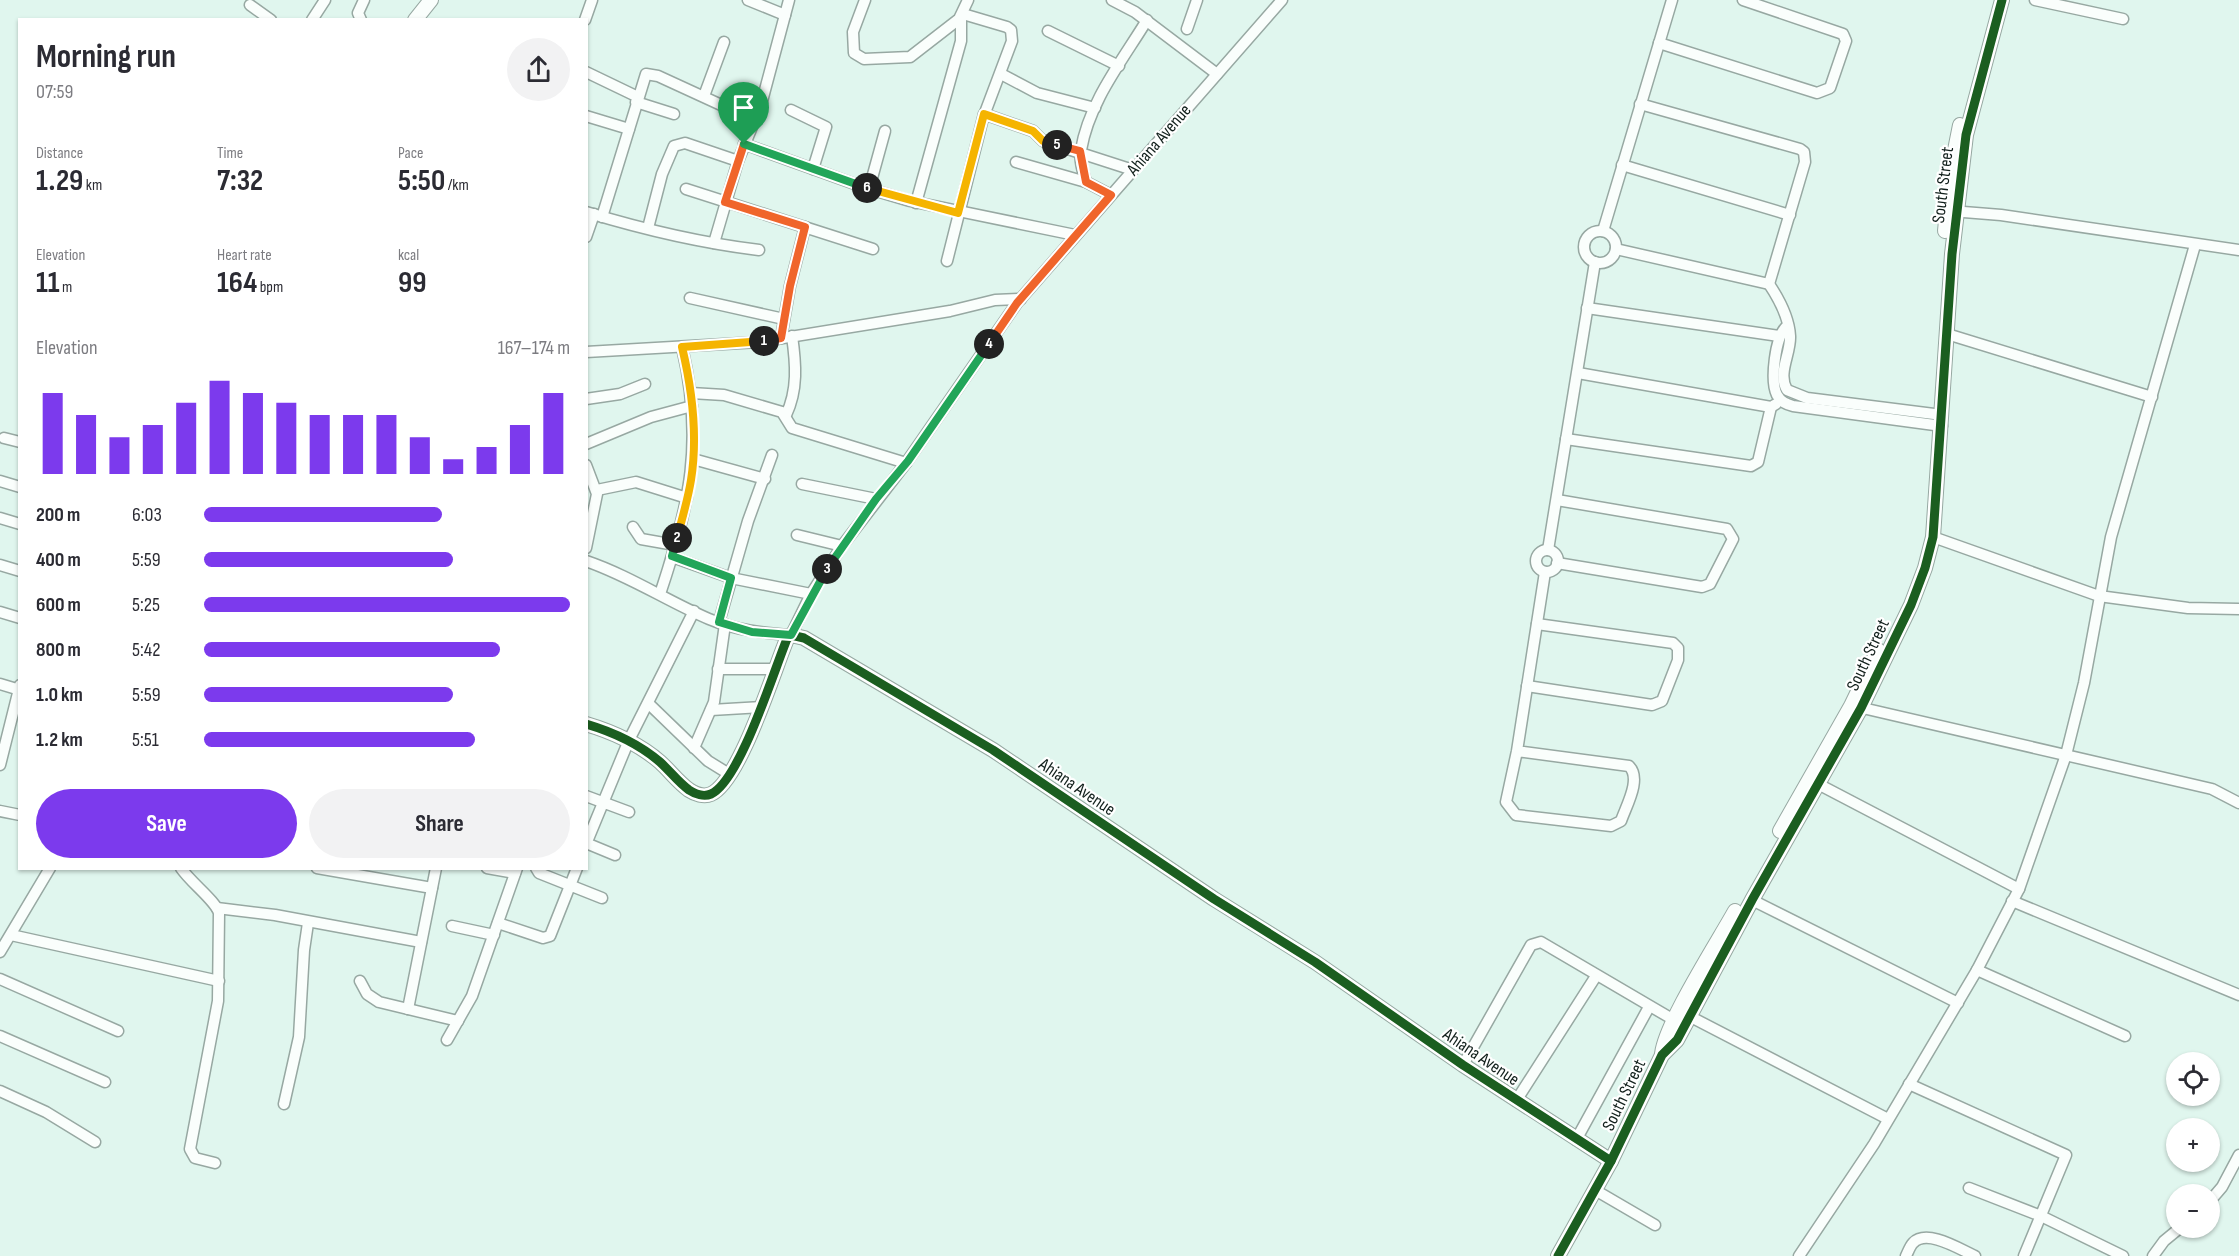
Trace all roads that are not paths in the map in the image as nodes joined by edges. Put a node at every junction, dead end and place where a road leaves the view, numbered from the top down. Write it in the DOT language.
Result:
graph roads {
  1 [pos="325,0"];
  2 [pos="364,0"];
  3 [pos="430,0"];
  4 [pos="592,0"];
  5 [pos="748,0"];
  6 [pos="789,0"];
  7 [pos="865,0"];
  8 [pos="968,0"];
  9 [pos="1112,0"];
  10 [pos="1197,0"];
  11 [pos="1281,0"];
  12 [pos="1672,0"];
  13 [pos="1743,0"];
  14 [pos="1994,0"];
  15 [pos="2002,0"];
  16 [pos="2035,0"];
  17 [pos="250,5"];
  18 [pos="785,15"];
  19 [pos="962,15"];
  20 [pos="268,18"];
  21 [pos="313,18"];
  22 [pos="360,18"];
  23 [pos="419,18"];
  24 [pos="586,18"];
  25 [pos="2123,19"];
  26 [pos="1147,20"];
  27 [pos="1186,29"];
  28 [pos="1048,31"];
  29 [pos="724,42"];
  30 [pos="1659,44"];
  31 [pos="1119,66"];
  32 [pos="588,73"];
  33 [pos="1000,74"];
  34 [pos="1217,74"];
  35 [pos="704,96"];
  36 [pos="637,100"];
  37 [pos="1640,104"];
  38 [pos="1095,108"];
  39 [pos="790,110"];
  40 [pos="674,114"];
  41 [pos="984,114"];
  42 [pos="588,117"];
  43 [pos="756,121"];
  44 [pos="629,129"];
  45 [pos="885,131"];
  46 [pos="744,144"];
  47 [pos="1080,151"];
  48 [pos="738,161"];
  49 [pos="1016,162"];
  50 [pos="1622,165"];
  51 [pos="813,169"];
  52 [pos="1133,170"];
  53 [pos="1086,182"];
  54 [pos="686,189"];
  55 [pos="869,189"];
  56 [pos="1111,195"];
  57 [pos="725,202"];
  58 [pos="916,203"];
  59 [pos="1952,211"];
  60 [pos="958,213"];
  61 [pos="594,214"];
  62 [pos="1790,215"];
  63 [pos="805,227"];
  64 [pos="648,228"];
  65 [pos="588,231"];
  66 [pos="1603,231"];
  67 [pos="1075,235"];
  68 [pos="714,243"];
  69 [pos="2195,245"];
  70 [pos="873,249"];
  71 [pos="1616,249"];
  72 [pos="759,250"];
  73 [pos="2239,250"];
  74 [pos="947,261"];
  75 [pos="1595,262"];
  76 [pos="1769,284"];
  77 [pos="690,298"];
  78 [pos="1021,299"];
  79 [pos="1587,308"];
  80 [pos="784,319"];
  81 [pos="1787,326"];
  82 [pos="1947,334"];
  83 [pos="1779,336"];
  84 [pos="787,337"];
  85 [pos="682,347"];
  86 [pos="588,352"];
  87 [pos="1578,374"];
  88 [pos="645,384"];
  89 [pos="691,393"];
  90 [pos="2152,397"];
  91 [pos="588,399"];
  92 [pos="1782,402"];
  93 [pos="692,406"];
  94 [pos="1771,407"];
  95 [pos="1868,411"];
  96 [pos="786,415"];
  97 [pos="1938,420"];
  98 [pos="4,438"];
  99 [pos="1566,439"];
  100 [pos="18,442"];
  101 [pos="588,443"];
  102 [pos="772,454"];
  103 [pos="693,459"];
  104 [pos="906,463"];
  105 [pos="588,470"];
  106 [pos="765,479"];
  107 [pos="0,481"];
  108 [pos="802,484"];
  109 [pos="18,486"];
  110 [pos="597,490"];
  111 [pos="687,498"];
  112 [pos="876,499"];
  113 [pos="1557,500"];
  114 [pos="0,518"];
  115 [pos="18,523"];
  116 [pos="633,527"];
  117 [pos="797,535"];
  118 [pos="1933,537"];
  119 [pos="588,540"];
  120 [pos="675,545"];
  121 [pos="842,546"];
  122 [pos="1548,550"];
  123 [pos="672,556"];
  124 [pos="588,562"];
  125 [pos="1557,563"];
  126 [pos="0,564"];
  127 [pos="18,570"];
  128 [pos="1545,572"];
  129 [pos="731,578"];
  130 [pos="660,594"];
  131 [pos="811,594"];
  132 [pos="2099,596"];
  133 [pos="2239,609"];
  134 [pos="694,611"];
  135 [pos="0,612"];
  136 [pos="18,617"];
  137 [pos="722,623"];
  138 [pos="1537,624"];
  139 [pos="791,635"];
  140 [pos="718,669"];
  141 [pos="775,669"];
  142 [pos="0,684"];
  143 [pos="1527,686"];
  144 [pos="18,689"];
  145 [pos="18,693"];
  146 [pos="649,704"];
  147 [pos="762,707"];
  148 [pos="1856,707"];
  149 [pos="711,710"];
  150 [pos="588,725"];
  151 [pos="629,740"];
  152 [pos="694,748"];
  153 [pos="1517,751"];
  154 [pos="2066,755"];
  155 [pos="0,765"];
  156 [pos="729,774"];
  157 [pos="1818,784"];
  158 [pos="588,797"];
  159 [pos="603,803"];
  160 [pos="2239,803"];
  161 [pos="0,811"];
  162 [pos="629,812"];
  163 [pos="18,815"];
  164 [pos="588,841"];
  165 [pos="588,844"];
  166 [pos="615,855"];
  167 [pos="49,870"];
  168 [pos="182,870"];
  169 [pos="328,870"];
  170 [pos="436,870"];
  171 [pos="537,870"];
  172 [pos="576,870"];
  173 [pos="516,871"];
  174 [pos="571,885"];
  175 [pos="432,888"];
  176 [pos="2019,889"];
  177 [pos="602,898"];
  178 [pos="1752,900"];
  179 [pos="2012,901"];
  180 [pos="217,908"];
  181 [pos="308,923"];
  182 [pos="498,924"];
  183 [pos="452,926"];
  184 [pos="10,934"];
  185 [pos="494,935"];
  186 [pos="421,942"];
  187 [pos="0,952"];
  188 [pos="1977,970"];
  189 [pos="1596,976"];
  190 [pos="0,979"];
  191 [pos="219,981"];
  192 [pos="360,981"];
  193 [pos="2239,995"];
  194 [pos="1958,1004"];
  195 [pos="1650,1007"];
  196 [pos="408,1009"];
  197 [pos="1689,1016"];
  198 [pos="1674,1020"];
  199 [pos="458,1021"];
  200 [pos="118,1031"];
  201 [pos="0,1036"];
  202 [pos="2125,1036"];
  203 [pos="447,1040"];
  204 [pos="1662,1055"];
  205 [pos="1463,1065"];
  206 [pos="105,1082"];
  207 [pos="1909,1084"];
  208 [pos="0,1090"];
  209 [pos="1516,1101"];
  210 [pos="284,1104"];
  211 [pos="1888,1119"];
  212 [pos="1576,1140"];
  213 [pos="95,1142"];
  214 [pos="2239,1155"];
  215 [pos="1611,1161"];
  216 [pos="214,1163"];
  217 [pos="1969,1188"];
  218 [pos="2220,1189"];
  219 [pos="1594,1190"];
  220 [pos="2041,1216"];
  221 [pos="1655,1225"];
  222 [pos="2168,1238"];
  223 [pos="1558,1256"];
  224 [pos="1799,1256"];
  225 [pos="1906,1256"];
  226 [pos="1975,1256"];
  227 [pos="2024,1256"];
  228 [pos="2123,1256"];
  229 [pos="2153,1256"];
  1 -- 21 [label="street"];
  2 -- 22 [label="street"];
  3 -- 23 [label="street"];
  4 -- 24 [label="street"];
  5 -- 18 [label="street"];
  6 -- 18 [label="street"];
  7 -- 19 [label="street"];
  8 -- 19 [label="street"];
  9 -- 26 [label="street"];
  10 -- 27 [label="street"];
  11 -- 34 [label="street, Ahiana Avenue"];
  12 -- 30 [label="street"];
  13 -- 30 [label="street"];
  14 -- 59 [label="street"];
  15 -- 59 [label="street, South Street"];
  16 -- 25 [label="street"];
  17 -- 20 [label="street"];
  18 -- 43 [label="street"];
  19 -- 33 [label="street"];
  19 -- 58 [label="street"];
  26 -- 31 [label="street"];
  26 -- 34 [label="street"];
  28 -- 31 [label="street"];
  29 -- 35 [label="street"];
  30 -- 37 [label="street"];
  31 -- 38 [label="street"];
  32 -- 36 [label="street"];
  33 -- 38 [label="street"];
  33 -- 41 [label="street"];
  34 -- 52 [label="street, Ahiana Avenue"];
  35 -- 36 [label="street"];
  35 -- 43 [label="street"];
  36 -- 40 [label="street"];
  36 -- 44 [label="street"];
  37 -- 50 [label="street"];
  37 -- 62 [label="street"];
  38 -- 47 [label="street"];
  39 -- 51 [label="street"];
  41 -- 47 [label="street"];
  41 -- 60 [label="street"];
  42 -- 44 [label="street"];
  43 -- 46 [label="street"];
  44 -- 61 [label="street"];
  45 -- 55 [label="street"];
  46 -- 48 [label="street"];
  46 -- 51 [label="street"];
  47 -- 52 [label="street"];
  47 -- 53 [label="street"];
  48 -- 57 [label="street"];
  48 -- 64 [label="street"];
  49 -- 53 [label="street"];
  50 -- 62 [label="street"];
  50 -- 66 [label="street"];
  51 -- 55 [label="street"];
  52 -- 56 [label="street, Ahiana Avenue"];
  53 -- 56 [label="street"];
  54 -- 57 [label="street"];
  55 -- 58 [label="street"];
  56 -- 67 [label="street, Ahiana Avenue"];
  57 -- 63 [label="street"];
  57 -- 68 [label="street"];
  58 -- 60 [label="street"];
  59 -- 69 [label="street"];
  59 -- 82 [label="street, South Street"];
  59 -- 97 [label="street"];
  60 -- 67 [label="street"];
  60 -- 74 [label="street"];
  61 -- 64 [label="street"];
  61 -- 65 [label="street"];
  62 -- 76 [label="street"];
  63 -- 70 [label="street"];
  63 -- 80 [label="street"];
  64 -- 68 [label="street"];
  66 -- 71 [label="street"];
  66 -- 75 [label="street"];
  67 -- 78 [label="street, Ahiana Avenue"];
  68 -- 72 [label="street"];
  69 -- 73 [label="street"];
  69 -- 90 [label="street"];
  71 -- 75 [label="street"];
  71 -- 76 [label="street"];
  75 -- 79 [label="street"];
  76 -- 81 [label="street"];
  77 -- 80 [label="street"];
  78 -- 84 [label="street"];
  78 -- 104 [label="street, Ahiana Avenue"];
  79 -- 83 [label="street"];
  79 -- 87 [label="street"];
  80 -- 84 [label="street"];
  81 -- 83 [label="street"];
  81 -- 95 [label="street"];
  82 -- 90 [label="street"];
  82 -- 97 [label="street, South Street"];
  83 -- 92 [label="street"];
  84 -- 85 [label="street"];
  84 -- 96 [label="street"];
  85 -- 86 [label="street"];
  85 -- 89 [label="street"];
  87 -- 94 [label="street"];
  87 -- 99 [label="street"];
  88 -- 91 [label="street"];
  89 -- 93 [label="street"];
  89 -- 96 [label="street"];
  90 -- 132 [label="street"];
  92 -- 94 [label="street"];
  92 -- 95 [label="street"];
  93 -- 101 [label="street"];
  93 -- 103 [label="street"];
  94 -- 99 [label="street"];
  95 -- 97 [label="street"];
  96 -- 104 [label="street"];
  97 -- 118 [label="street, South Street"];
  97 -- 148 [label="street"];
  98 -- 100 [label="street"];
  99 -- 113 [label="street"];
  102 -- 106 [label="street"];
  103 -- 106 [label="street"];
  103 -- 111 [label="street"];
  104 -- 112 [label="street, Ahiana Avenue"];
  105 -- 110 [label="street"];
  106 -- 129 [label="street"];
  107 -- 109 [label="street"];
  108 -- 112 [label="street"];
  110 -- 111 [label="street"];
  110 -- 119 [label="street"];
  111 -- 120 [label="street"];
  112 -- 121 [label="street, Ahiana Avenue"];
  113 -- 122 [label="street"];
  113 -- 125 [label="street"];
  114 -- 115 [label="street"];
  116 -- 120 [label="street"];
  117 -- 121 [label="street"];
  118 -- 132 [label="street"];
  118 -- 148 [label="street, South Street"];
  120 -- 123 [label="street"];
  121 -- 131 [label="street, Ahiana Avenue"];
  122 -- 125 [label="street"];
  122 -- 128 [label="street"];
  123 -- 129 [label="street"];
  123 -- 130 [label="street"];
  124 -- 130 [label="street"];
  125 -- 128 [label="street"];
  126 -- 127 [label="street"];
  128 -- 138 [label="street"];
  129 -- 131 [label="street"];
  129 -- 137 [label="street"];
  130 -- 134 [label="street"];
  131 -- 139 [label="street, Ahiana Avenue"];
  132 -- 133 [label="street"];
  132 -- 154 [label="street"];
  134 -- 137 [label="street"];
  134 -- 146 [label="street"];
  135 -- 136 [label="street"];
  137 -- 139 [label="street"];
  137 -- 140 [label="street"];
  138 -- 143 [label="street"];
  138 -- 143 [label="street"];
  139 -- 141 [label="street, Ahiana Avenue"];
  139 -- 205 [label="street, Ahiana Avenue"];
  140 -- 141 [label="street"];
  140 -- 149 [label="street"];
  141 -- 147 [label="street, Ahiana Avenue"];
  142 -- 144 [label="street"];
  143 -- 153 [label="street"];
  145 -- 155 [label="street"];
  146 -- 151 [label="street"];
  146 -- 152 [label="street"];
  147 -- 149 [label="street"];
  147 -- 156 [label="street, Ahiana Avenue"];
  148 -- 154 [label="street"];
  148 -- 157 [label="street, South Street"];
  148 -- 198 [label="street"];
  149 -- 152 [label="street"];
  150 -- 151 [label="street, Ahiana Avenue"];
  151 -- 156 [label="street, Ahiana Avenue"];
  151 -- 159 [label="street"];
  152 -- 156 [label="street"];
  153 -- 153 [label="street"];
  154 -- 160 [label="street"];
  154 -- 176 [label="street"];
  157 -- 176 [label="street"];
  157 -- 178 [label="street, South Street"];
  158 -- 159 [label="street"];
  159 -- 162 [label="street"];
  159 -- 164 [label="street"];
  161 -- 163 [label="street"];
  165 -- 166 [label="street"];
  167 -- 184 [label="street"];
  168 -- 180 [label="street"];
  169 -- 175 [label="street"];
  170 -- 175 [label="street"];
  171 -- 174 [label="street"];
  172 -- 174 [label="street"];
  173 -- 182 [label="street"];
  174 -- 177 [label="street"];
  174 -- 182 [label="street"];
  175 -- 186 [label="street"];
  176 -- 179 [label="street"];
  178 -- 194 [label="street"];
  178 -- 197 [label="street, South Street"];
  179 -- 188 [label="street"];
  179 -- 193 [label="street"];
  180 -- 181 [label="street"];
  180 -- 191 [label="street"];
  181 -- 186 [label="street"];
  181 -- 210 [label="street"];
  182 -- 185 [label="street"];
  183 -- 185 [label="street"];
  184 -- 187 [label="street"];
  184 -- 191 [label="street"];
  185 -- 199 [label="street"];
  186 -- 196 [label="street"];
  188 -- 194 [label="street"];
  188 -- 202 [label="street"];
  189 -- 195 [label="street"];
  189 -- 205 [label="street"];
  189 -- 209 [label="street"];
  190 -- 200 [label="street"];
  191 -- 216 [label="street"];
  192 -- 196 [label="street"];
  194 -- 207 [label="street"];
  195 -- 198 [label="street"];
  195 -- 212 [label="street"];
  196 -- 199 [label="street"];
  197 -- 204 [label="street, South Street"];
  197 -- 211 [label="street"];
  198 -- 204 [label="street"];
  199 -- 203 [label="street"];
  201 -- 206 [label="street"];
  204 -- 215 [label="street, South Street"];
  205 -- 209 [label="street, Ahiana Avenue"];
  207 -- 211 [label="street"];
  207 -- 220 [label="street"];
  208 -- 213 [label="street"];
  209 -- 212 [label="street, Ahiana Avenue"];
  211 -- 224 [label="street"];
  212 -- 215 [label="street, Ahiana Avenue"];
  214 -- 218 [label="street"];
  215 -- 219 [label="street, South Street"];
  217 -- 220 [label="street"];
  219 -- 221 [label="street"];
  219 -- 223 [label="street, South Street"];
  220 -- 227 [label="street"];
  220 -- 228 [label="street"];
  222 -- 229 [label="street"];
  225 -- 226 [label="street"];
}
